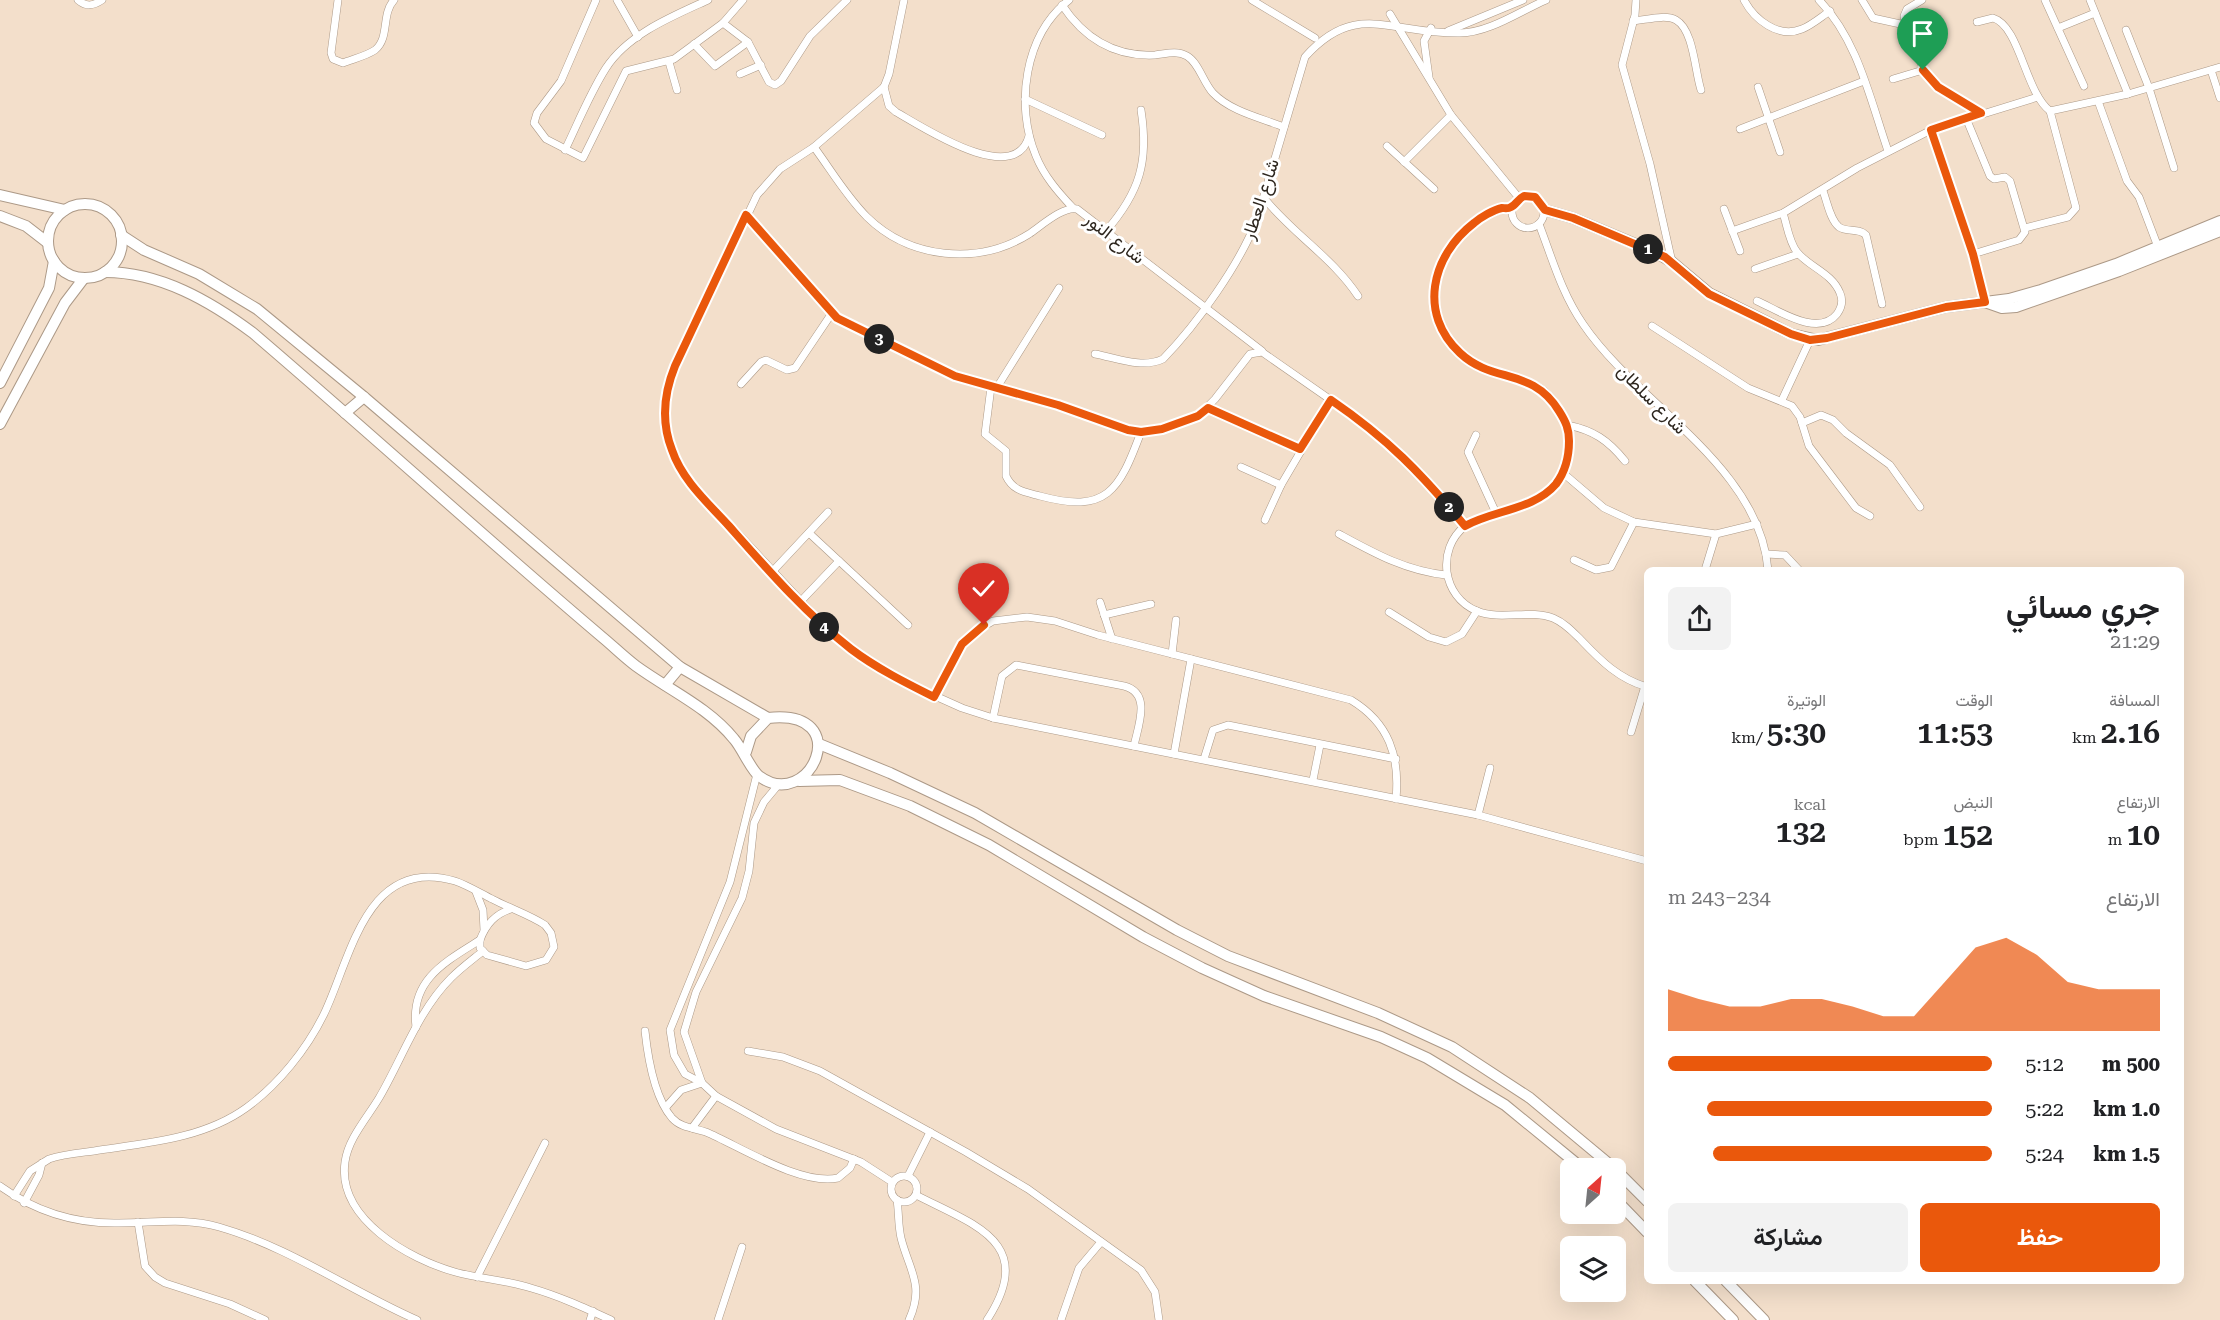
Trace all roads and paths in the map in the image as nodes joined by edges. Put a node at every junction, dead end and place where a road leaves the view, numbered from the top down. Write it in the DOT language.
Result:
graph roads {
  1 [pos="78,0"];
  2 [pos="102,0"];
  3 [pos="338,0"];
  4 [pos="394,0"];
  5 [pos="596,0"];
  6 [pos="617,0"];
  7 [pos="708,0"];
  8 [pos="743,0"];
  9 [pos="847,0"];
  10 [pos="904,0"];
  11 [pos="1069,0"];
  12 [pos="1252,0"];
  13 [pos="1523,0"];
  14 [pos="1546,0"];
  15 [pos="1636,0"];
  16 [pos="1743,0"];
  17 [pos="1819,0"];
  18 [pos="1862,0"];
  19 [pos="1922,0"];
  20 [pos="2045,0"];
  21 [pos="2090,0"];
  22 [pos="1062,5"];
  23 [pos="1830,11"];
  24 [pos="2095,13"];
  25 [pos="1634,21"];
  26 [pos="1977,22"];
  27 [pos="723,23"];
  28 [pos="1905,25"];
  29 [pos="1431,28"];
  30 [pos="2058,28"];
  31 [pos="1322,29"];
  32 [pos="2126,30"];
  33 [pos="1445,32"];
  34 [pos="638,37"];
  35 [pos="1315,38"];
  36 [pos="748,42"];
  37 [pos="694,44"];
  38 [pos="669,62"];
  39 [pos="761,65"];
  40 [pos="2220,67"];
  41 [pos="1923,70"];
  42 [pos="2211,70"];
  43 [pos="740,75"];
  44 [pos="1893,79"];
  45 [pos="1864,81"];
  46 [pos="1430,82"];
  47 [pos="2084,86"];
  48 [pos="884,87"];
  49 [pos="1758,87"];
  50 [pos="2149,88"];
  51 [pos="677,90"];
  52 [pos="1701,90"];
  53 [pos="2128,94"];
  54 [pos="2038,97"];
  55 [pos="2220,98"];
  56 [pos="1025,99"];
  57 [pos="2098,101"];
  58 [pos="1141,110"];
  59 [pos="2050,111"];
  60 [pos="1981,113"];
  61 [pos="1451,115"];
  62 [pos="1966,118"];
  63 [pos="1770,120"];
  64 [pos="1284,127"];
  65 [pos="1740,129"];
  66 [pos="1931,130"];
  67 [pos="1102,135"];
  68 [pos="1029,136"];
  69 [pos="1387,146"];
  70 [pos="814,147"];
  71 [pos="565,150"];
  72 [pos="1888,150"];
  73 [pos="1780,152"];
  74 [pos="1404,162"];
  75 [pos="2174,168"];
  76 [pos="1434,189"];
  77 [pos="1823,191"];
  78 [pos="0,195"];
  79 [pos="1264,198"];
  80 [pos="1519,198"];
  81 [pos="1513,207"];
  82 [pos="1073,208"];
  83 [pos="65,210"];
  84 [pos="1545,210"];
  85 [pos="1724,210"];
  86 [pos="1783,213"];
  87 [pos="746,215"];
  88 [pos="0,216"];
  89 [pos="2220,221"];
  90 [pos="1539,224"];
  91 [pos="2025,228"];
  92 [pos="1106,231"];
  93 [pos="1732,231"];
  94 [pos="2220,231"];
  95 [pos="122,235"];
  96 [pos="48,243"];
  97 [pos="2158,247"];
  98 [pos="1740,251"];
  99 [pos="1798,254"];
  100 [pos="1973,254"];
  101 [pos="54,261"];
  102 [pos="1672,262"];
  103 [pos="2118,268"];
  104 [pos="1755,269"];
  105 [pos="105,272"];
  106 [pos="84,278"];
  107 [pos="1059,288"];
  108 [pos="1358,296"];
  109 [pos="1757,301"];
  110 [pos="1985,302"];
  111 [pos="1882,304"];
  112 [pos="1204,306"];
  113 [pos="832,313"];
  114 [pos="1652,326"];
  115 [pos="1810,340"];
  116 [pos="20,345"];
  117 [pos="1262,352"];
  118 [pos="38,354"];
  119 [pos="1095,354"];
  120 [pos="0,383"];
  121 [pos="741,384"];
  122 [pos="993,388"];
  123 [pos="364,397"];
  124 [pos="1331,400"];
  125 [pos="1782,400"];
  126 [pos="1208,408"];
  127 [pos="345,413"];
  128 [pos="1803,423"];
  129 [pos="0,424"];
  130 [pos="1568,425"];
  131 [pos="1141,432"];
  132 [pos="1476,435"];
  133 [pos="1300,449"];
  134 [pos="1625,461"];
  135 [pos="1241,466"];
  136 [pos="1563,473"];
  137 [pos="1281,485"];
  138 [pos="1920,507"];
  139 [pos="828,512"];
  140 [pos="1496,513"];
  141 [pos="1870,516"];
  142 [pos="1265,520"];
  143 [pos="1634,522"];
  144 [pos="1757,524"];
  145 [pos="1465,526"];
  146 [pos="809,533"];
  147 [pos="1339,534"];
  148 [pos="1716,534"];
  149 [pos="1767,554"];
  150 [pos="1574,560"];
  151 [pos="839,561"];
  152 [pos="1706,567"];
  153 [pos="1768,567"];
  154 [pos="1796,567"];
  155 [pos="771,573"];
  156 [pos="1446,575"];
  157 [pos="800,602"];
  158 [pos="1100,602"];
  159 [pos="1151,604"];
  160 [pos="1477,611"];
  161 [pos="1389,612"];
  162 [pos="1104,615"];
  163 [pos="1176,620"];
  164 [pos="908,625"];
  165 [pos="1112,639"];
  166 [pos="1172,654"];
  167 [pos="1191,659"];
  168 [pos="680,667"];
  169 [pos="665,685"];
  170 [pos="1644,686"];
  171 [pos="1644,693"];
  172 [pos="934,697"];
  173 [pos="993,717"];
  174 [pos="768,718"];
  175 [pos="1631,732"];
  176 [pos="819,744"];
  177 [pos="1320,745"];
  178 [pos="1134,746"];
  179 [pos="746,752"];
  180 [pos="1174,754"];
  181 [pos="1204,759"];
  182 [pos="1396,759"];
  183 [pos="1490,768"];
  184 [pos="757,774"];
  185 [pos="1313,780"];
  186 [pos="799,781"];
  187 [pos="779,784"];
  188 [pos="1396,799"];
  189 [pos="1478,815"];
  190 [pos="1644,860"];
  191 [pos="476,891"];
  192 [pos="511,909"];
  193 [pos="484,930"];
  194 [pos="480,940"];
  195 [pos="706,946"];
  196 [pos="483,951"];
  197 [pos="717,953"];
  198 [pos="416,1027"];
  199 [pos="670,1030"];
  200 [pos="645,1032"];
  201 [pos="684,1032"];
  202 [pos="748,1051"];
  203 [pos="702,1083"];
  204 [pos="716,1096"];
  205 [pos="666,1107"];
  206 [pos="692,1128"];
  207 [pos="930,1132"];
  208 [pos="545,1143"];
  209 [pos="854,1158"];
  210 [pos="1570,1158"];
  211 [pos="1602,1158"];
  212 [pos="42,1162"];
  213 [pos="908,1176"];
  214 [pos="1626,1180"];
  215 [pos="892,1182"];
  216 [pos="0,1186"];
  217 [pos="916,1195"];
  218 [pos="14,1196"];
  219 [pos="1644,1198"];
  220 [pos="897,1200"];
  221 [pos="24,1203"];
  222 [pos="1626,1210"];
  223 [pos="138,1222"];
  224 [pos="1644,1229"];
  225 [pos="1101,1242"];
  226 [pos="742,1247"];
  227 [pos="477,1277"];
  228 [pos="1698,1284"];
  229 [pos="1729,1284"];
  230 [pos="593,1311"];
  231 [pos="265,1320"];
  232 [pos="417,1320"];
  233 [pos="590,1320"];
  234 [pos="611,1320"];
  235 [pos="718,1320"];
  236 [pos="909,1320"];
  237 [pos="987,1320"];
  238 [pos="1061,1320"];
  239 [pos="1160,1320"];
  240 [pos="1733,1320"];
  241 [pos="1764,1320"];
  1 -- 2 [label="street"];
  3 -- 4 [label="street"];
  5 -- 71 [label="street"];
  6 -- 34 [label="street"];
  7 -- 34 [label="street"];
  8 -- 27 [label="street"];
  9 -- 39 [label="street"];
  10 -- 48 [label="street"];
  11 -- 22 [label="street"];
  12 -- 35 [label="street"];
  13 -- 33 [label="street"];
  14 -- 33 [label="street"];
  15 -- 25 [label="street"];
  16 -- 23 [label="street"];
  17 -- 23 [label="street"];
  18 -- 28 [label="street"];
  19 -- 28 [label="street"];
  20 -- 30 [label="street"];
  21 -- 24 [label="street"];
  22 -- 56 [label="street"];
  22 -- 64 [label="street"];
  23 -- 45 [label="street"];
  24 -- 30 [label="street"];
  24 -- 53 [label="street"];
  25 -- 52 [label="street"];
  25 -- 102 [label="street"];
  26 -- 54 [label="street"];
  27 -- 36 [label="street"];
  27 -- 37 [label="street"];
  28 -- 41 [label="street"];
  29 -- 33 [label="street"];
  29 -- 46 [label="street"];
  29 -- 46 [label="street"];
  30 -- 47 [label="street"];
  31 -- 35 [label="street, شارع العطار"];
  32 -- 50 [label="street"];
  34 -- 71 [label="street"];
  35 -- 64 [label="street, شارع العطار"];
  36 -- 37 [label="street"];
  36 -- 39 [label="street"];
  37 -- 38 [label="street"];
  38 -- 51 [label="street"];
  38 -- 71 [label="street"];
  39 -- 43 [label="street"];
  40 -- 42 [label="street"];
  41 -- 44 [label="street"];
  41 -- 60 [label="street"];
  42 -- 50 [label="street"];
  42 -- 55 [label="street"];
  45 -- 63 [label="street"];
  45 -- 72 [label="street"];
  46 -- 61 [label="street"];
  48 -- 68 [label="street"];
  48 -- 70 [label="street"];
  49 -- 63 [label="street"];
  50 -- 53 [label="street"];
  50 -- 75 [label="street"];
  53 -- 57 [label="street"];
  54 -- 59 [label="street"];
  54 -- 60 [label="street"];
  56 -- 67 [label="street"];
  56 -- 68 [label="street"];
  57 -- 59 [label="street"];
  57 -- 97 [label="street"];
  58 -- 92 [label="street"];
  59 -- 91 [label="street"];
  60 -- 62 [label="street"];
  61 -- 74 [label="street"];
  61 -- 80 [label="street"];
  62 -- 66 [label="street"];
  62 -- 91 [label="street"];
  63 -- 65 [label="street"];
  63 -- 73 [label="street"];
  64 -- 79 [label="street, شارع العطار"];
  66 -- 72 [label="street"];
  66 -- 100 [label="street"];
  68 -- 82 [label="street"];
  69 -- 74 [label="street"];
  70 -- 82 [label="street, شارع النور"];
  70 -- 87 [label="street"];
  72 -- 77 [label="street"];
  74 -- 76 [label="street"];
  77 -- 86 [label="street"];
  77 -- 111 [label="street"];
  78 -- 83 [label="street"];
  79 -- 108 [label="street"];
  79 -- 112 [label="street, شارع العطار"];
  80 -- 81 [label="street"];
  80 -- 84 [label="street"];
  81 -- 90 [label="street"];
  81 -- 130 [label="street"];
  82 -- 92 [label="street, شارع النور"];
  83 -- 95 [label="street"];
  83 -- 96 [label="street"];
  84 -- 90 [label="street"];
  84 -- 102 [label="street"];
  85 -- 93 [label="street"];
  86 -- 93 [label="street"];
  86 -- 99 [label="street"];
  87 -- 113 [label="street"];
  87 -- 155 [label="street"];
  88 -- 96 [label="street"];
  89 -- 97 [label="street"];
  90 -- 144 [label="street, شارع سلطان"];
  91 -- 100 [label="street"];
  92 -- 112 [label="street, شارع النور"];
  93 -- 98 [label="street"];
  94 -- 103 [label="street"];
  95 -- 105 [label="street"];
  95 -- 123 [label="street"];
  96 -- 101 [label="street"];
  97 -- 103 [label="street"];
  99 -- 104 [label="street"];
  99 -- 109 [label="street"];
  100 -- 110 [label="street"];
  101 -- 106 [label="street"];
  101 -- 116 [label="street"];
  102 -- 115 [label="street"];
  103 -- 110 [label="street"];
  105 -- 106 [label="street"];
  105 -- 127 [label="street"];
  106 -- 118 [label="street"];
  107 -- 122 [label="street"];
  110 -- 115 [label="street"];
  112 -- 117 [label="street, شارع النور"];
  112 -- 119 [label="street, شارع العطار"];
  113 -- 121 [label="street"];
  113 -- 122 [label="street"];
  114 -- 125 [label="street"];
  115 -- 125 [label="street"];
  116 -- 118 [label="street"];
  116 -- 120 [label="street"];
  117 -- 124 [label="street, شارع النور"];
  117 -- 126 [label="street"];
  118 -- 129 [label="street"];
  122 -- 131 [label="street"];
  122 -- 131 [label="street"];
  123 -- 127 [label="street"];
  123 -- 168 [label="street"];
  124 -- 133 [label="street"];
  124 -- 145 [label="street, شارع النور"];
  125 -- 128 [label="street"];
  126 -- 131 [label="street"];
  126 -- 133 [label="street"];
  127 -- 169 [label="street"];
  128 -- 138 [label="street"];
  128 -- 141 [label="street"];
  130 -- 134 [label="street"];
  130 -- 136 [label="street"];
  132 -- 140 [label="street"];
  133 -- 137 [label="street"];
  135 -- 137 [label="street"];
  136 -- 140 [label="street"];
  136 -- 143 [label="street"];
  137 -- 142 [label="street"];
  139 -- 146 [label="street"];
  140 -- 145 [label="street"];
  143 -- 148 [label="street"];
  143 -- 150 [label="street"];
  144 -- 148 [label="street"];
  144 -- 149 [label="street, شارع سلطان"];
  145 -- 156 [label="street"];
  146 -- 151 [label="street"];
  146 -- 155 [label="street"];
  147 -- 156 [label="street"];
  148 -- 152 [label="street"];
  149 -- 153 [label="street, شارع سلطان"];
  149 -- 154 [label="street"];
  151 -- 157 [label="street"];
  151 -- 164 [label="street"];
  155 -- 157 [label="street"];
  156 -- 160 [label="street"];
  157 -- 172 [label="street"];
  158 -- 162 [label="street"];
  159 -- 162 [label="street"];
  160 -- 161 [label="street"];
  160 -- 170 [label="street"];
  162 -- 165 [label="street"];
  163 -- 166 [label="street"];
  165 -- 166 [label="street"];
  165 -- 172 [label="street"];
  166 -- 167 [label="street"];
  167 -- 180 [label="street"];
  167 -- 182 [label="street"];
  168 -- 169 [label="street"];
  168 -- 174 [label="street"];
  169 -- 179 [label="street"];
  171 -- 175 [label="street"];
  172 -- 173 [label="street"];
  173 -- 178 [label="street"];
  173 -- 178 [label="street"];
  174 -- 176 [label="street"];
  174 -- 179 [label="street"];
  176 -- 186 [label="street"];
  176 -- 211 [label="street"];
  177 -- 181 [label="street"];
  177 -- 182 [label="street"];
  177 -- 185 [label="street"];
  178 -- 180 [label="street"];
  179 -- 184 [label="street"];
  180 -- 181 [label="street"];
  181 -- 185 [label="street"];
  182 -- 188 [label="street"];
  183 -- 189 [label="street"];
  184 -- 187 [label="street"];
  184 -- 195 [label="street"];
  185 -- 188 [label="street"];
  186 -- 187 [label="street"];
  186 -- 210 [label="street"];
  187 -- 197 [label="street"];
  188 -- 189 [label="street"];
  189 -- 190 [label="street"];
  191 -- 192 [label="street"];
  191 -- 193 [label="street"];
  191 -- 212 [label="street"];
  192 -- 193 [label="street"];
  192 -- 196 [label="street"];
  193 -- 194 [label="street"];
  194 -- 196 [label="street"];
  194 -- 198 [label="street"];
  195 -- 197 [label="street"];
  195 -- 199 [label="street"];
  196 -- 198 [label="street"];
  197 -- 201 [label="street"];
  198 -- 227 [label="street"];
  199 -- 201 [label="street"];
  199 -- 203 [label="street"];
  200 -- 205 [label="street"];
  201 -- 203 [label="street"];
  202 -- 207 [label="street"];
  203 -- 204 [label="street"];
  203 -- 205 [label="street"];
  204 -- 206 [label="street"];
  204 -- 209 [label="street"];
  205 -- 206 [label="street"];
  206 -- 209 [label="street"];
  207 -- 213 [label="street"];
  207 -- 225 [label="street"];
  208 -- 227 [label="street"];
  209 -- 215 [label="street"];
  212 -- 218 [label="street"];
  212 -- 221 [label="street"];
  213 -- 215 [label="street"];
  213 -- 217 [label="street"];
  214 -- 219 [label="street"];
  215 -- 220 [label="street"];
  216 -- 218 [label="street"];
  217 -- 220 [label="street"];
  217 -- 237 [label="street"];
  218 -- 221 [label="street"];
  220 -- 236 [label="street"];
  221 -- 223 [label="street"];
  222 -- 224 [label="street"];
  223 -- 231 [label="street"];
  223 -- 232 [label="street"];
  225 -- 238 [label="street"];
  225 -- 239 [label="street"];
  226 -- 235 [label="street"];
  227 -- 230 [label="street"];
  228 -- 240 [label="street"];
  229 -- 241 [label="street"];
  230 -- 233 [label="street"];
  230 -- 234 [label="street"];
}
